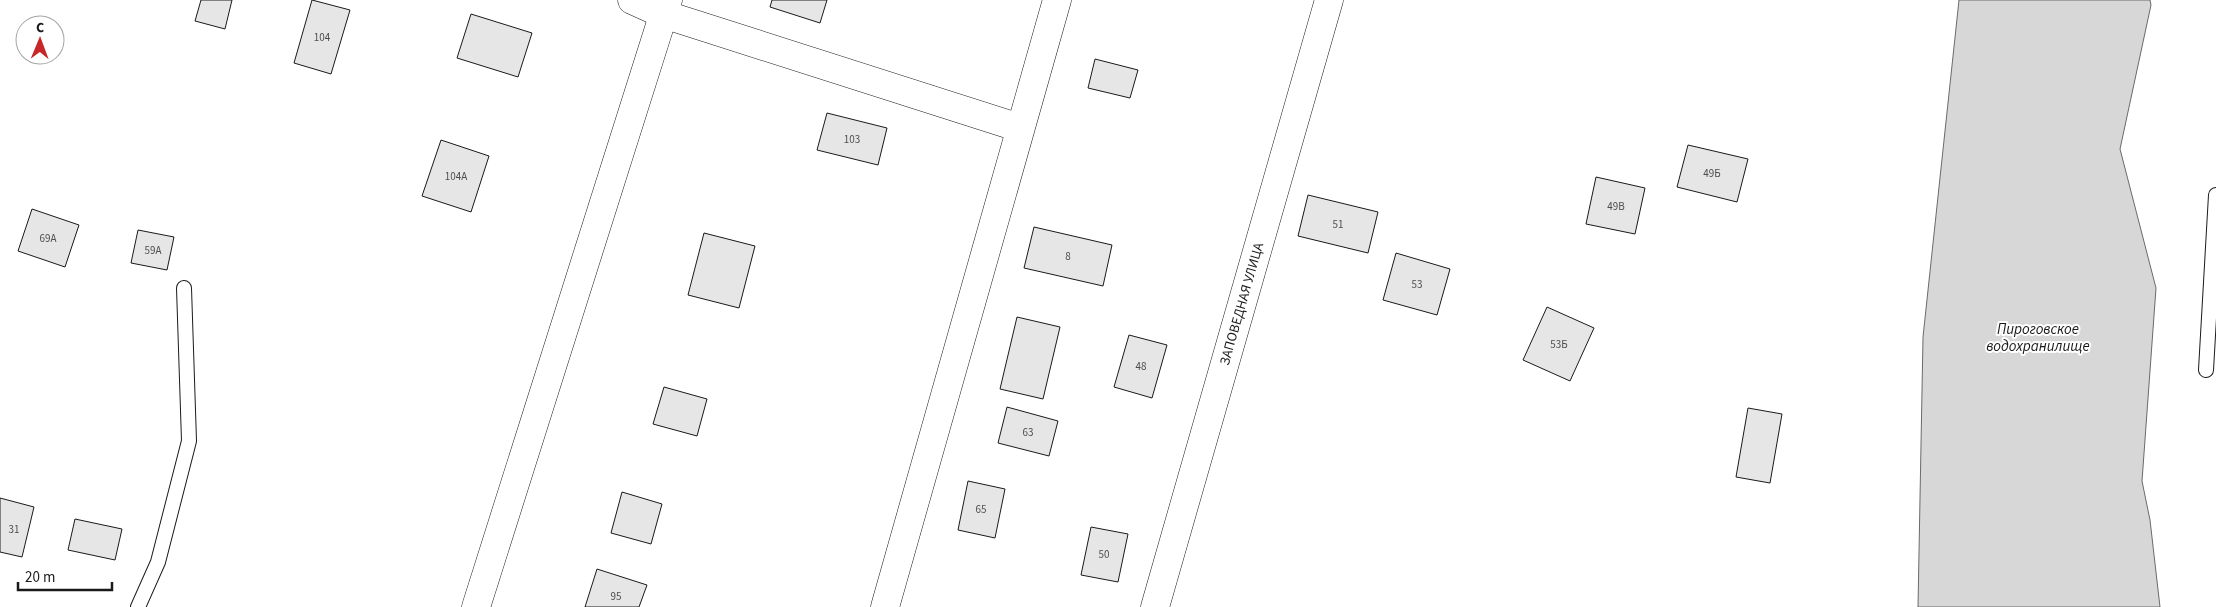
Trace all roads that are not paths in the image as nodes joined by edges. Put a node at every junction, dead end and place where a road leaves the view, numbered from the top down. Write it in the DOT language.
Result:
graph roads {
  1 [pos="632,0"];
  2 [pos="1057,0"];
  3 [pos="1329,0"];
  4 [pos="666,7"];
  5 [pos="1020,128"];
  6 [pos="2216,195"];
  7 [pos="184,288"];
  8 [pos="2206,370"];
  9 [pos="138,607"];
  10 [pos="476,607"];
  11 [pos="885,607"];
  12 [pos="1155,607"];
  1 -- 4 [label="street"];
  2 -- 5 [label="street"];
  3 -- 12 [label="street, ЗАПОВЕДНАЯ УЛИЦА"];
  4 -- 5 [label="street"];
  4 -- 10 [label="street"];
  5 -- 11 [label="street"];
  6 -- 8 [label="lane"];
  7 -- 9 [label="lane"];
}
